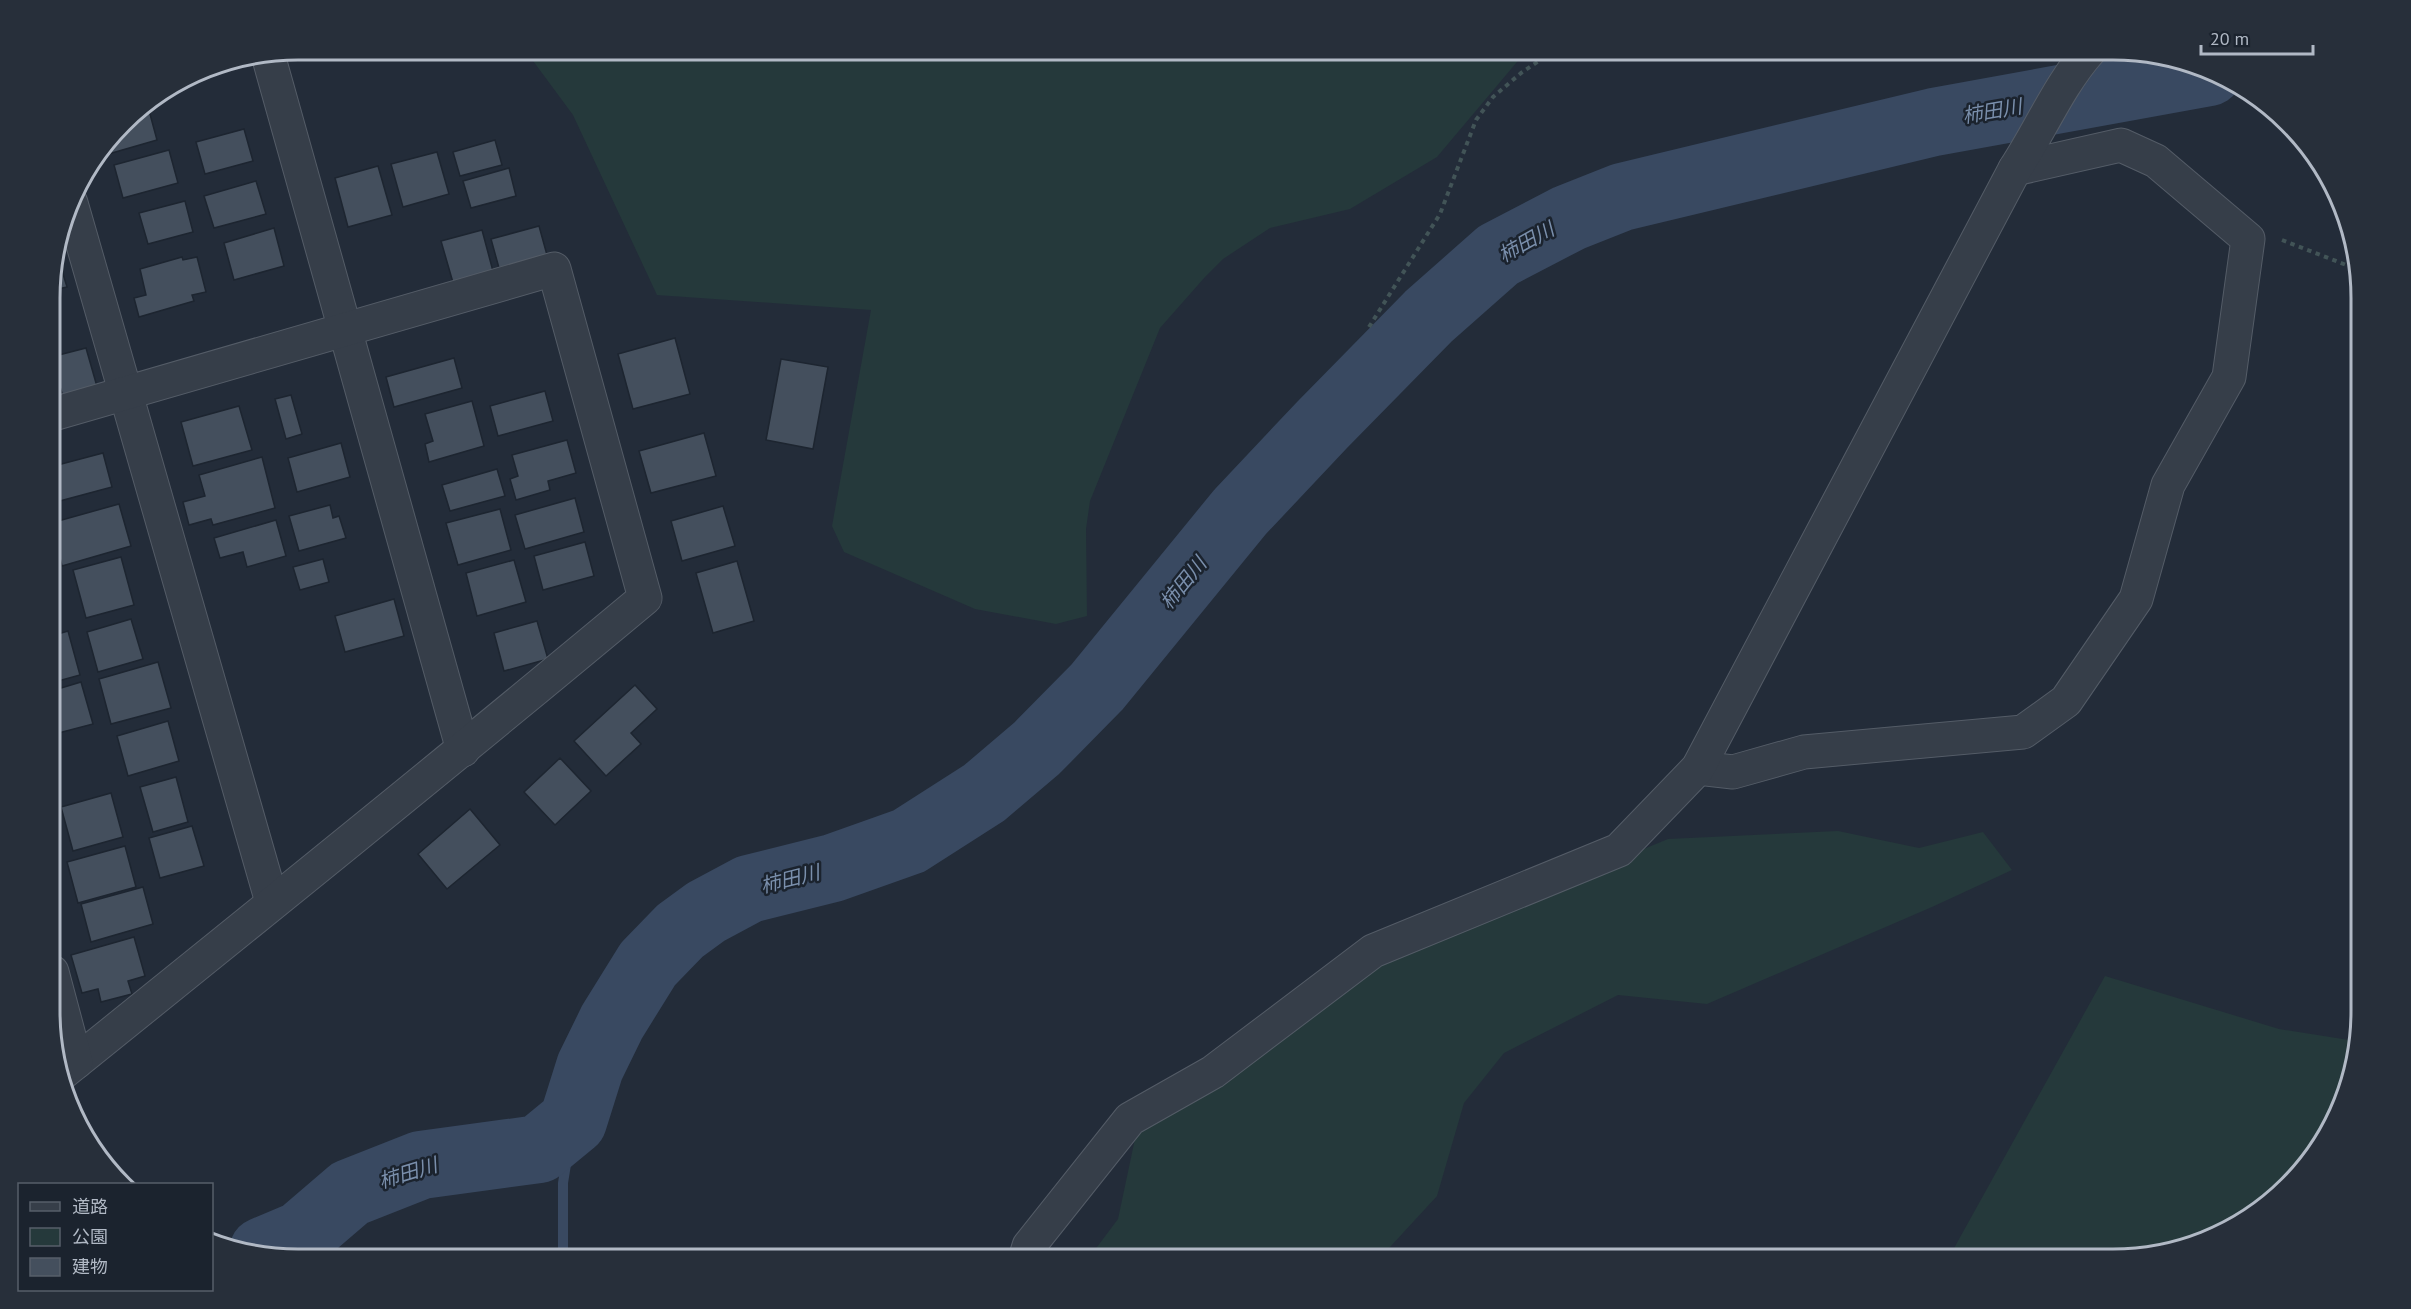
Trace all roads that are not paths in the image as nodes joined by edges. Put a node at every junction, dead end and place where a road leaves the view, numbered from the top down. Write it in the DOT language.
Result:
graph roads {
  1 [pos="2081,60"];
  2 [pos="270,62"];
  3 [pos="2015,169"];
  4 [pos="75,216"];
  5 [pos="346,330"];
  6 [pos="126,394"];
  7 [pos="60,412"];
  8 [pos="463,750"];
  9 [pos="1698,768"];
  10 [pos="272,902"];
  11 [pos="61,1030"];
  12 [pos="68,1069"];
  13 [pos="1028,1249"];
  1 -- 3 [label="street"];
  2 -- 5 [label="street"];
  3 -- 9 [label="street"];
  3 -- 9 [label="street"];
  4 -- 6 [label="street"];
  5 -- 6 [label="street"];
  5 -- 8 [label="street"];
  5 -- 8 [label="street"];
  6 -- 7 [label="street"];
  6 -- 10 [label="street"];
  8 -- 10 [label="street"];
  9 -- 13 [label="street"];
  10 -- 12 [label="street"];
  11 -- 12 [label="street"];
}
